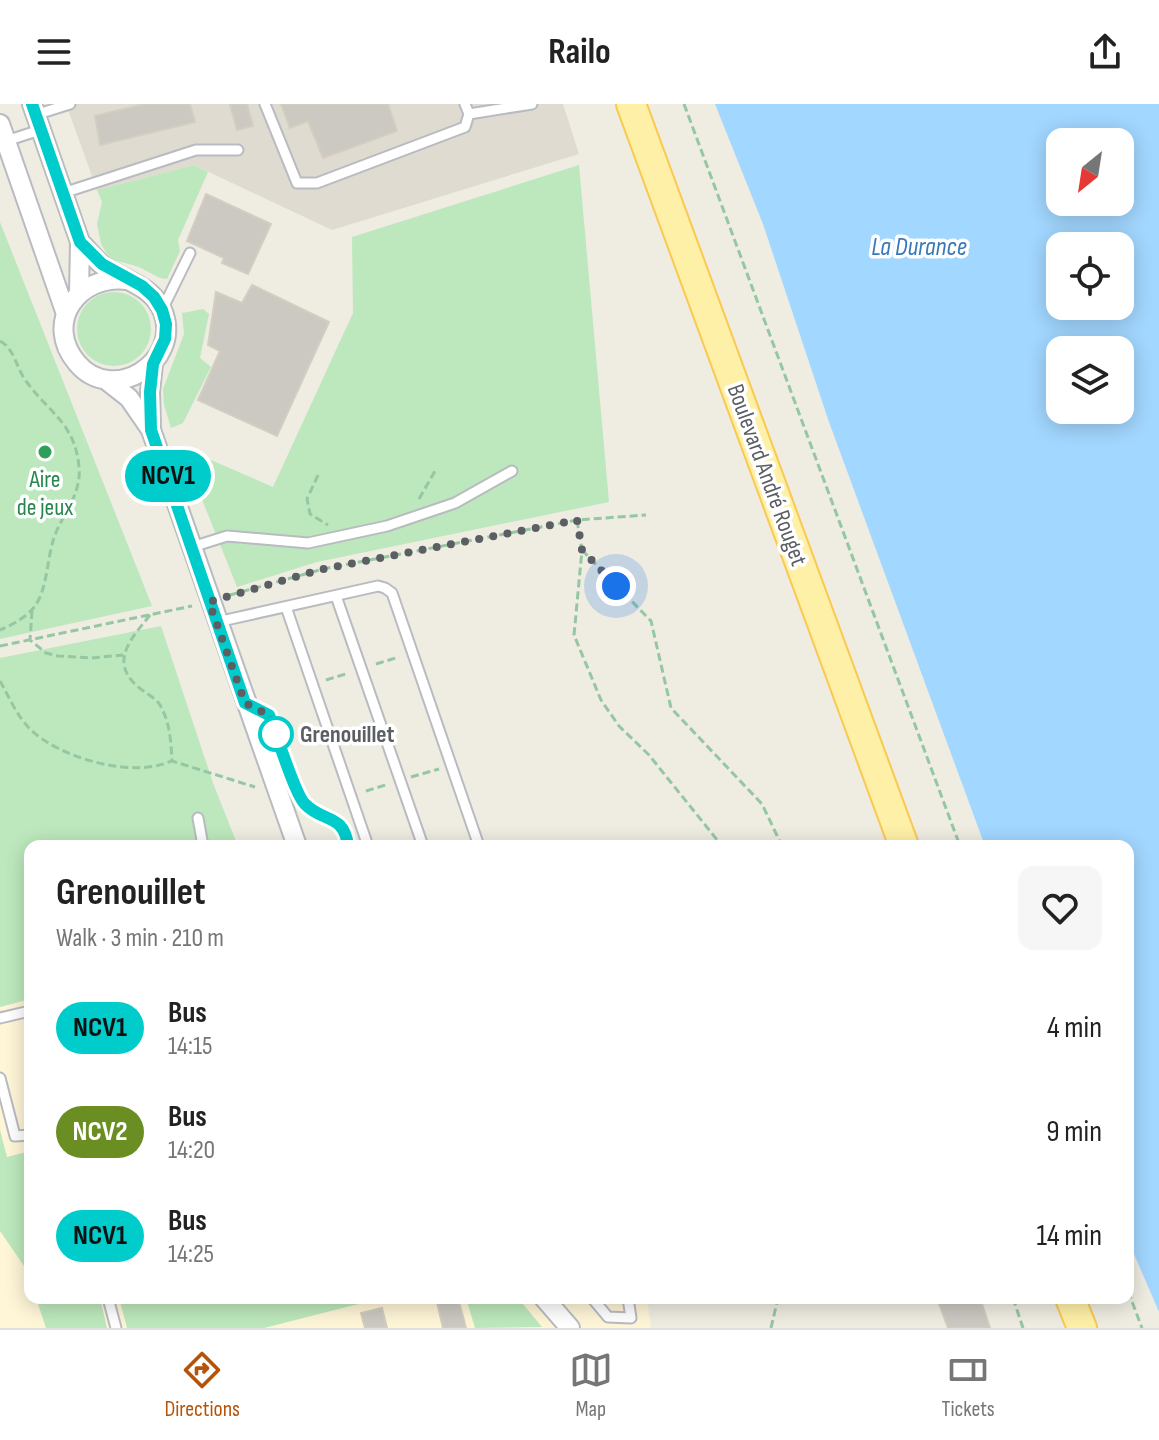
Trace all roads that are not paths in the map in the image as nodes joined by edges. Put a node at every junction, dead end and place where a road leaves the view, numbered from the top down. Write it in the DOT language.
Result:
graph roads {
  1 [pos="70,104"];
  2 [pos="265,104"];
  3 [pos="532,104"];
  4 [pos="631,104"];
  5 [pos="467,109"];
  6 [pos="36,116"];
  7 [pos="3,132"];
  8 [pos="238,150"];
  9 [pos="63,193"];
  10 [pos="80,242"];
  11 [pos="190,253"];
  12 [pos="127,280"];
  13 [pos="79,293"];
  14 [pos="162,310"];
  15 [pos="66,314"];
  16 [pos="153,364"];
  17 [pos="106,380"];
  18 [pos="151,430"];
  19 [pos="512,471"];
  20 [pos="192,547"];
  21 [pos="336,596"];
  22 [pos="286,607"];
  23 [pos="217,622"];
  24 [pos="245,703"];
  25 [pos="198,818"];
  26 [pos="202,840"];
  27 [pos="295,840"];
  28 [pos="347,840"];
  29 [pos="366,840"];
  30 [pos="421,840"];
  31 [pos="477,840"];
  32 [pos="902,840"];
  33 [pos="24,1012"];
  34 [pos="0,1018"];
  35 [pos="0,1078"];
  36 [pos="24,1135"];
  37 [pos="110,1304"];
  38 [pos="549,1304"];
  39 [pos="597,1304"];
  40 [pos="629,1304"];
  41 [pos="1072,1304"];
  42 [pos="116,1328"];
  43 [pos="570,1328"];
  44 [pos="1082,1328"];
  1 -- 6 [label="lane"];
  2 -- 5 [label="lane"];
  3 -- 5 [label="lane"];
  4 -- 32 [label="main road, Boulevard André Rouget"];
  6 -- 7 [label="lane"];
  6 -- 9 [label="street"];
  7 -- 15 [label="street"];
  8 -- 9 [label="lane"];
  9 -- 10 [label="street"];
  10 -- 12 [label="street"];
  10 -- 13 [label="street"];
  11 -- 14 [label="lane"];
  12 -- 13 [label="street"];
  12 -- 14 [label="street"];
  13 -- 15 [label="street"];
  14 -- 16 [label="street"];
  15 -- 17 [label="street"];
  16 -- 17 [label="street"];
  16 -- 18 [label="street"];
  17 -- 18 [label="street"];
  18 -- 20 [label="street"];
  19 -- 20 [label="lane"];
  20 -- 23 [label="street"];
  21 -- 22 [label="lane"];
  21 -- 30 [label="lane"];
  21 -- 31 [label="lane"];
  22 -- 23 [label="lane"];
  22 -- 29 [label="lane"];
  23 -- 24 [label="street"];
  24 -- 27 [label="street"];
  24 -- 28 [label="lane"];
  25 -- 26 [label="lane"];
  33 -- 34 [label="lane"];
  35 -- 36 [label="lane"];
  37 -- 42 [label="lane"];
  38 -- 43 [label="street"];
  39 -- 40 [label="lane"];
  41 -- 44 [label="main road"];
}
